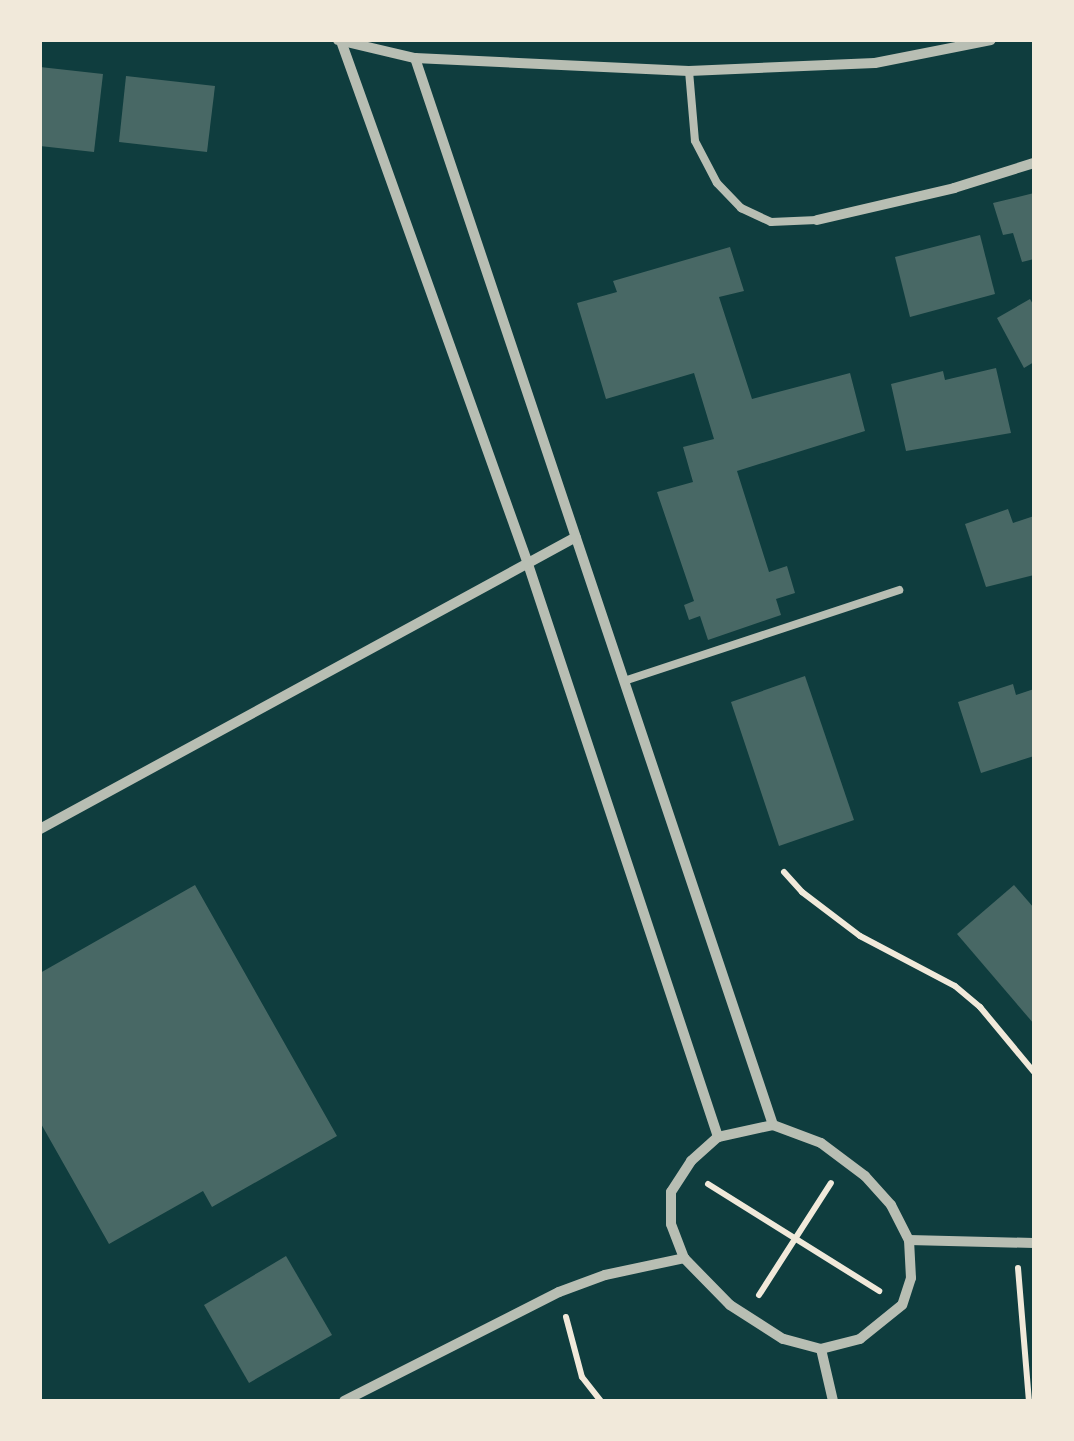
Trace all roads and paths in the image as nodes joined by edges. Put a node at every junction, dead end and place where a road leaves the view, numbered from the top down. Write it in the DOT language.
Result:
graph roads {
  1 [pos="991,40"];
  2 [pos="339,41"];
  3 [pos="367,44"];
  4 [pos="415,58"];
  5 [pos="689,71"];
  6 [pos="1034,163"];
  7 [pos="817,220"];
  8 [pos="576,536"];
  9 [pos="527,560"];
  10 [pos="899,590"];
  11 [pos="624,681"];
  12 [pos="40,829"];
  13 [pos="784,872"];
  14 [pos="1034,1072"];
  15 [pos="773,1125"];
  16 [pos="718,1137"];
  17 [pos="846,1162"];
  18 [pos="685,1170"];
  19 [pos="795,1239"];
  20 [pos="909,1240"];
  21 [pos="1016,1242"];
  22 [pos="1034,1242"];
  23 [pos="684,1258"];
  24 [pos="559,1292"];
  25 [pos="902,1305"];
  26 [pos="746,1315"];
  27 [pos="821,1349"];
  28 [pos="344,1401"];
  29 [pos="601,1401"];
  30 [pos="833,1401"];
  31 [pos="1029,1401"];
  1 -- 5 [label="street"];
  2 -- 3 [label="street"];
  2 -- 9 [label="street"];
  3 -- 4 [label="street"];
  4 -- 5 [label="street"];
  4 -- 8 [label="street"];
  5 -- 7 [label="lane"];
  6 -- 7 [label="street"];
  8 -- 9 [label="street"];
  8 -- 11 [label="street"];
  9 -- 12 [label="street"];
  9 -- 16 [label="street"];
  10 -- 11 [label="lane"];
  11 -- 15 [label="street"];
  13 -- 14 [label="path"];
  15 -- 16 [label="street"];
  15 -- 17 [label="street"];
  16 -- 18 [label="street"];
  17 -- 19 [label="path"];
  17 -- 20 [label="street"];
  18 -- 19 [label="path"];
  18 -- 23 [label="street"];
  19 -- 25 [label="path"];
  19 -- 26 [label="path"];
  20 -- 21 [label="street"];
  20 -- 25 [label="street"];
  21 -- 22 [label="street"];
  21 -- 31 [label="path"];
  23 -- 24 [label="street"];
  23 -- 26 [label="street"];
  24 -- 28 [label="street"];
  24 -- 29 [label="path"];
  25 -- 27 [label="street"];
  26 -- 27 [label="street"];
  27 -- 30 [label="street"];
}
